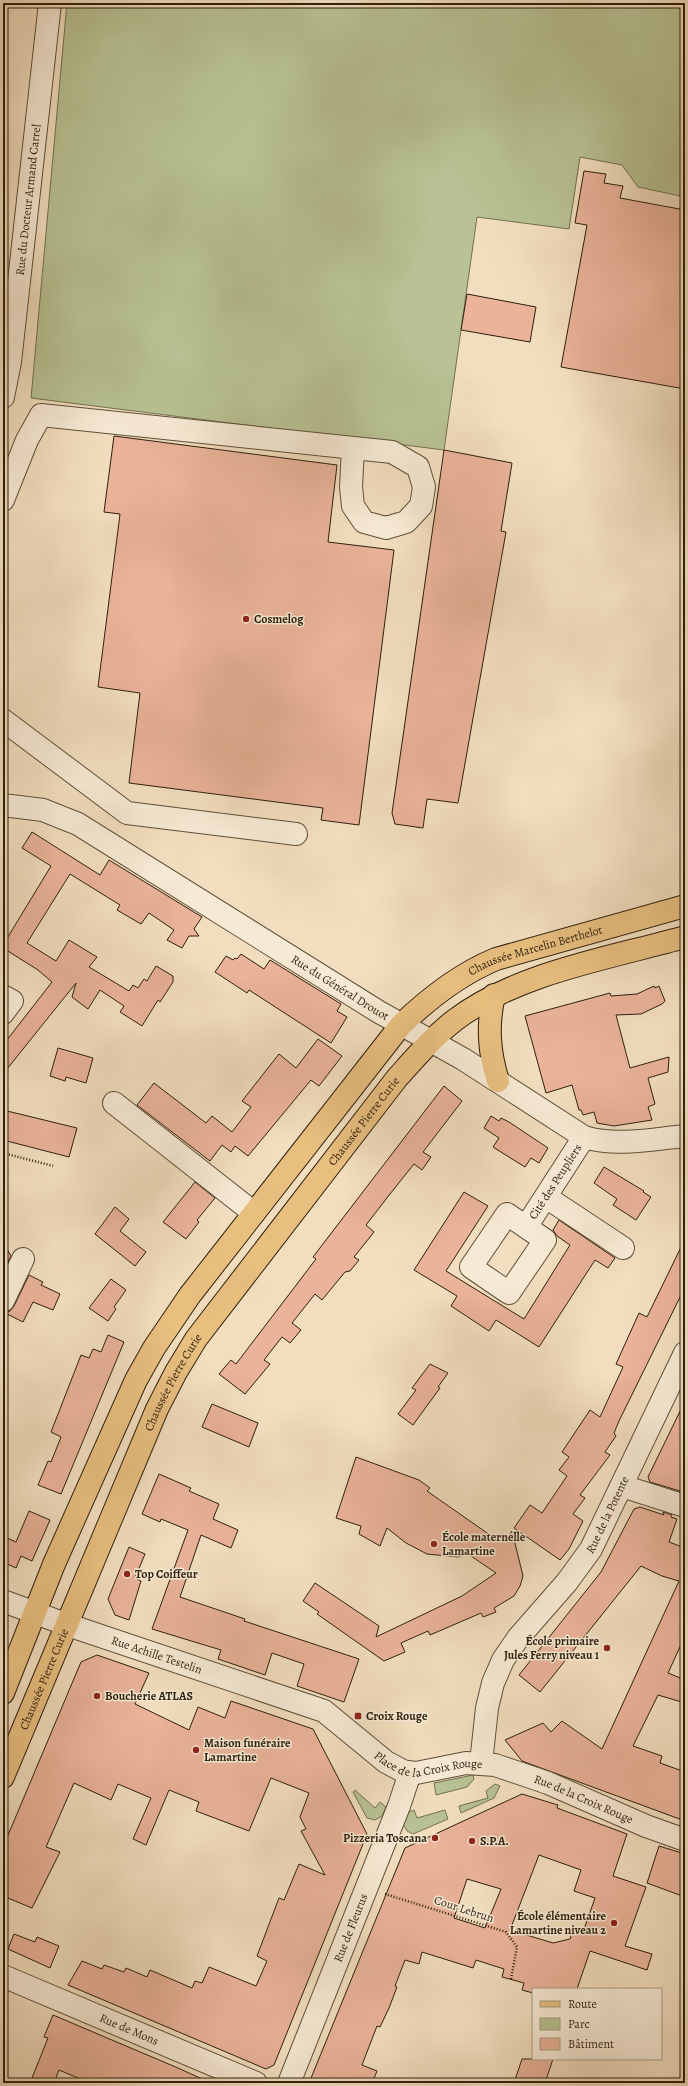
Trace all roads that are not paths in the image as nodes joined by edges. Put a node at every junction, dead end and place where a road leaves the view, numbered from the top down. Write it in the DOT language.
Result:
graph roads {
  1 [pos="50,3"];
  2 [pos="6,362"];
  3 [pos="3,397"];
  4 [pos="353,448"];
  5 [pos="3,500"];
  6 [pos="3,720"];
  7 [pos="3,805"];
  8 [pos="296,834"];
  9 [pos="685,906"];
  10 [pos="685,937"];
  11 [pos="3,996"];
  12 [pos="494,996"];
  13 [pos="3,1013"];
  14 [pos="401,1025"];
  15 [pos="431,1041"];
  16 [pos="498,1081"];
  17 [pos="114,1103"];
  18 [pos="685,1136"];
  19 [pos="584,1137"];
  20 [pos="546,1197"];
  21 [pos="254,1213"];
  22 [pos="526,1227"];
  23 [pos="623,1248"];
  24 [pos="23,1259"];
  25 [pos="3,1302"];
  26 [pos="685,1353"];
  27 [pos="622,1486"];
  28 [pos="685,1506"];
  29 [pos="3,1601"];
  30 [pos="35,1614"];
  31 [pos="68,1625"];
  32 [pos="503,1660"];
  33 [pos="3,1693"];
  34 [pos="312,1706"];
  35 [pos="481,1763"];
  36 [pos="410,1773"];
  37 [pos="3,1777"];
  38 [pos="685,1840"];
  39 [pos="3,1976"];
  40 [pos="256,2083"];
  41 [pos="289,2083"];
  1 -- 2 [label="street, Rue du Docteur Armand Carrel"];
  2 -- 3 [label="street, Rue du Docteur Armand Carrel"];
  4 -- 5 [label="street"];
  6 -- 8 [label="street"];
  7 -- 14 [label="street, Rue du Général Drouot"];
  9 -- 14 [label="main road, Chaussée Marcelin Berthelot"];
  10 -- 12 [label="main road"];
  11 -- 13 [label="street"];
  12 -- 15 [label="main road"];
  12 -- 16 [label="main road"];
  14 -- 15 [label="street, Rue du Général Drouot"];
  14 -- 21 [label="main road"];
  15 -- 16 [label="street, Rue du Général Drouot"];
  15 -- 31 [label="main road, Chaussée Pierre Curie"];
  16 -- 19 [label="street, Rue du Général Drouot"];
  17 -- 21 [label="street"];
  18 -- 19 [label="street, Rue du Général Drouot"];
  19 -- 20 [label="street, Cité des Peupliers"];
  20 -- 22 [label="street, Cité des Peupliers"];
  20 -- 23 [label="street"];
  21 -- 30 [label="main road"];
  24 -- 25 [label="street"];
  26 -- 27 [label="street, Rue de la Potente"];
  27 -- 28 [label="street"];
  27 -- 32 [label="street, Rue de la Potente"];
  29 -- 30 [label="street, Rue Achille Testelin"];
  30 -- 31 [label="street, Rue Achille Testelin"];
  30 -- 33 [label="main road"];
  31 -- 34 [label="street, Rue Achille Testelin"];
  31 -- 37 [label="main road, Chaussée Pierre Curie"];
  32 -- 35 [label="street, Place de la Croix Rouge"];
  34 -- 36 [label="street, Place de la Croix Rouge"];
  35 -- 36 [label="street, Place de la Croix Rouge"];
  35 -- 38 [label="street, Rue de la Croix Rouge"];
  36 -- 41 [label="street, Rue de Fleurus"];
  39 -- 40 [label="street, Rue de Mons"];
}
